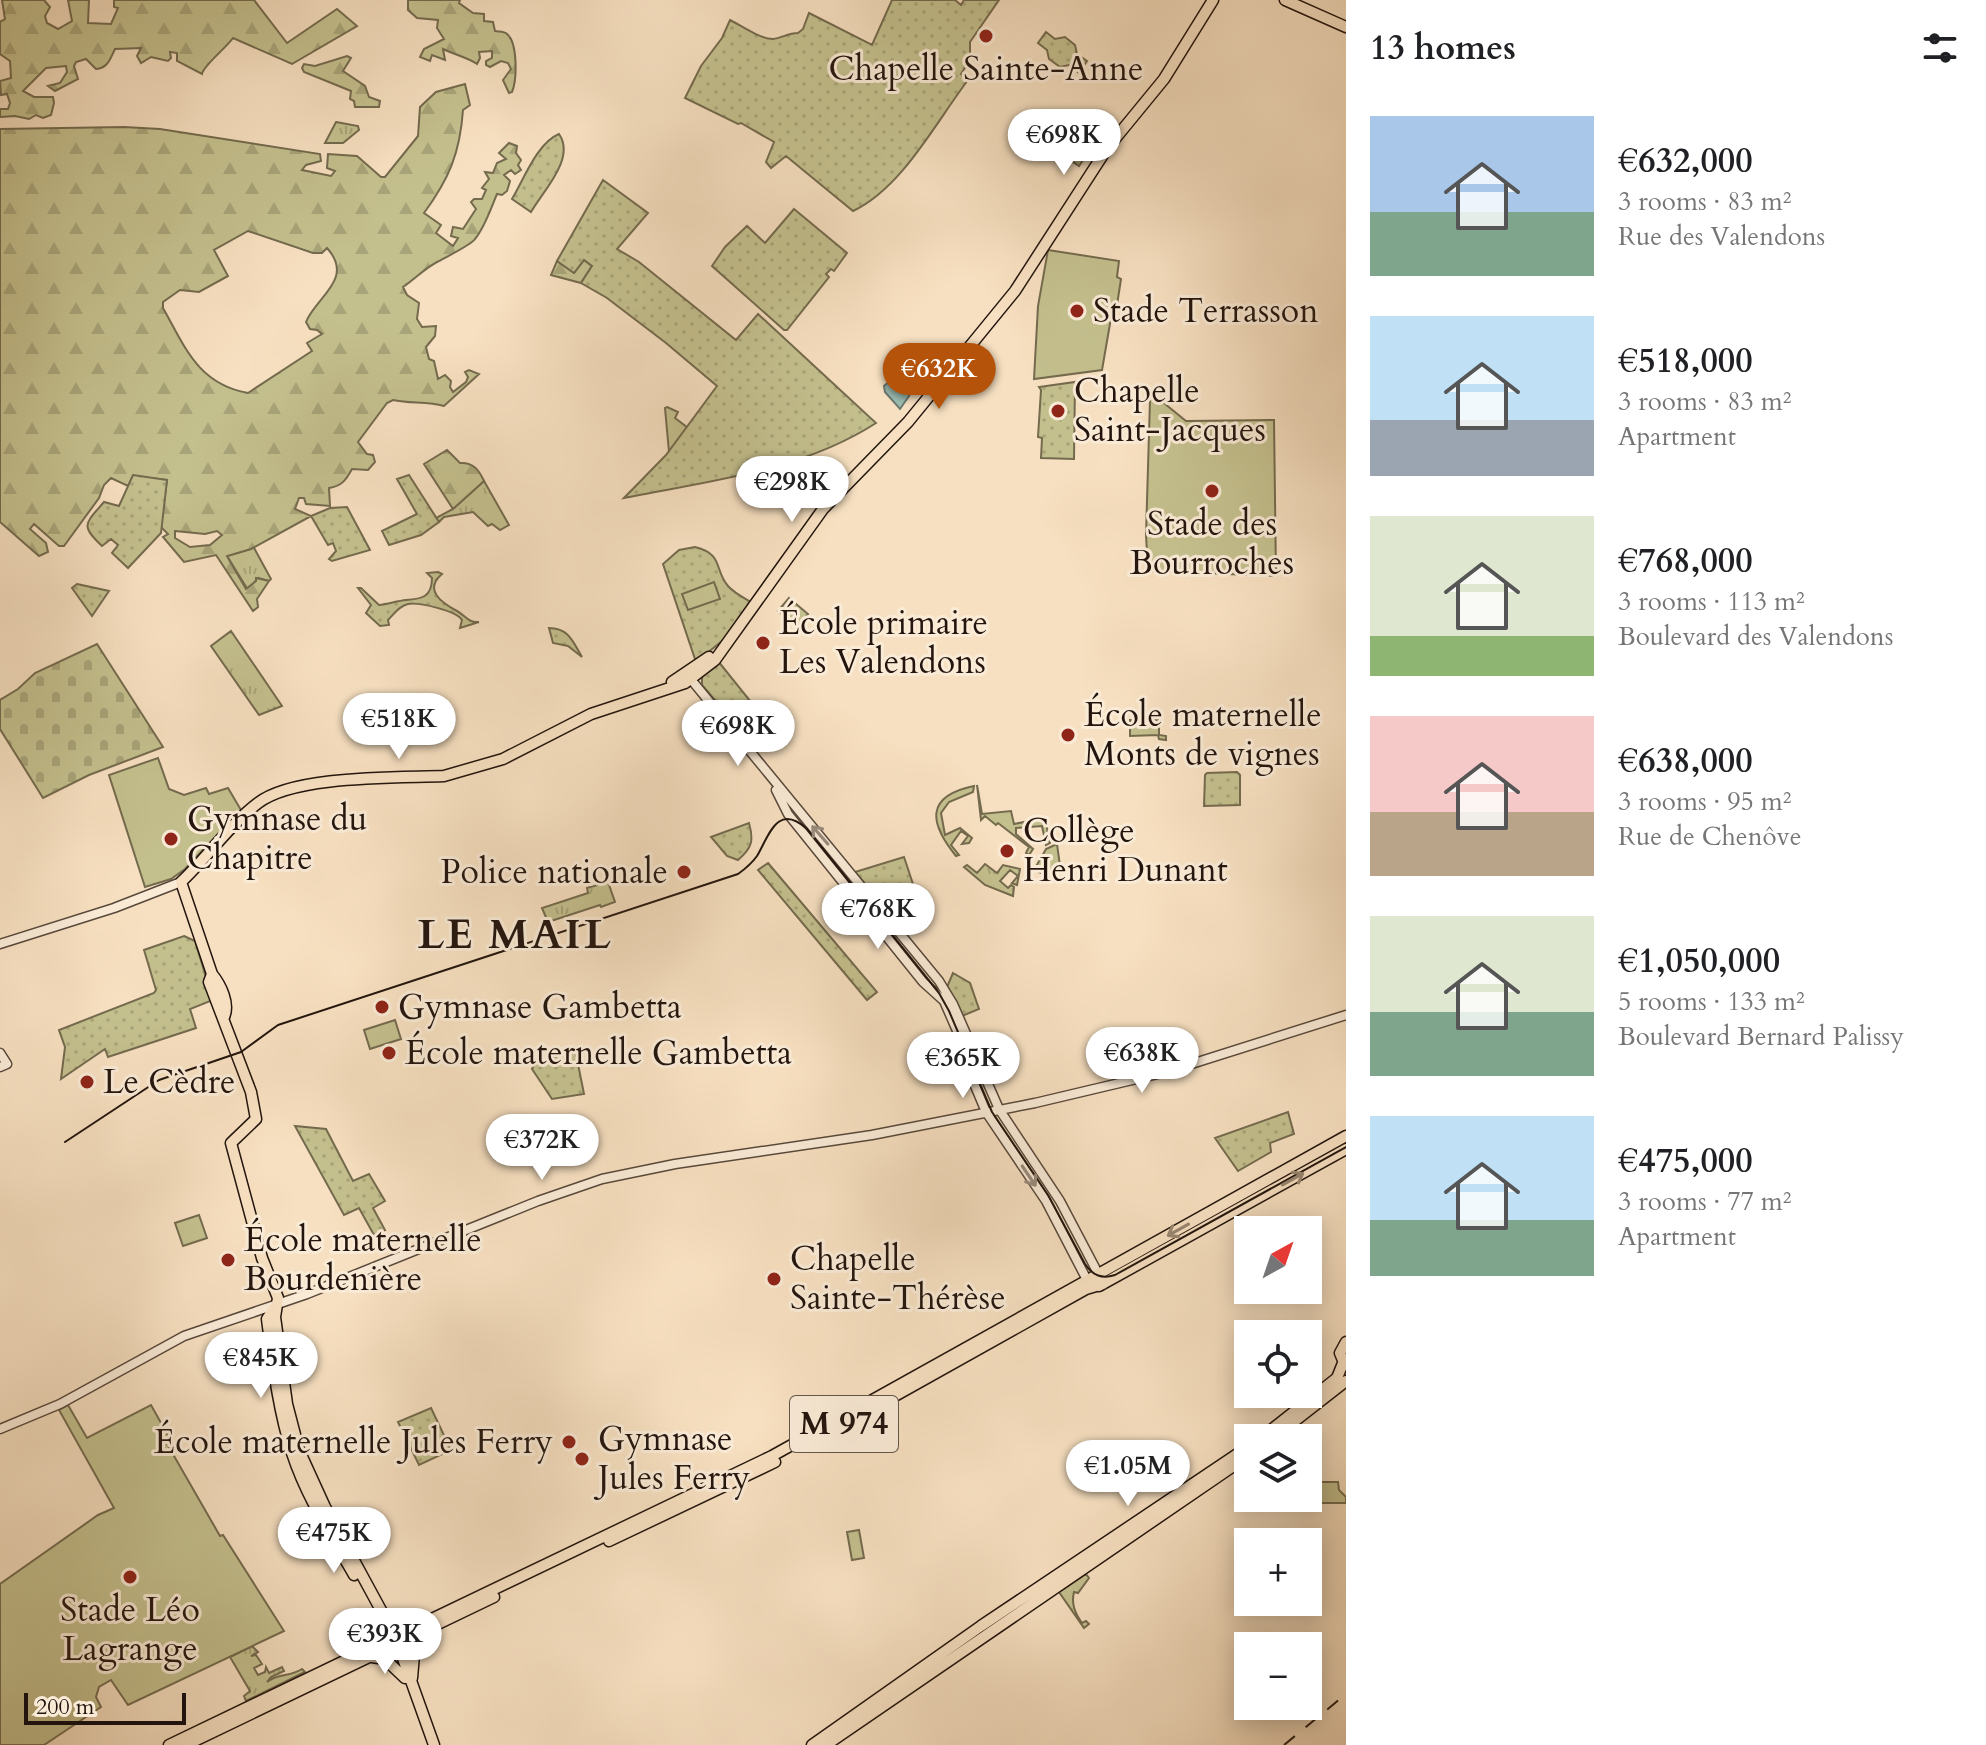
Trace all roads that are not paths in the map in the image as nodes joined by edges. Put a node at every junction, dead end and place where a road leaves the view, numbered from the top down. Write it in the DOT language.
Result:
graph roads {
  1 [pos="1213,0"];
  2 [pos="1285,0"];
  3 [pos="1346,27"];
  4 [pos="1108,147"];
  5 [pos="1102,160"];
  6 [pos="1086,174"];
  7 [pos="1076,199"];
  8 [pos="1055,230"];
  9 [pos="707,662"];
  10 [pos="689,678"];
  11 [pos="707,698"];
  12 [pos="181,882"];
  13 [pos="0,944"];
  14 [pos="1346,1015"];
  15 [pos="0,1053"];
  16 [pos="4,1066"];
  17 [pos="999,1109"];
  18 [pos="986,1112"];
  19 [pos="1346,1136"];
  20 [pos="1346,1149"];
  21 [pos="1100,1278"];
  22 [pos="1084,1282"];
  23 [pos="277,1306"];
  24 [pos="1030,1319"];
  25 [pos="1346,1342"];
  26 [pos="967,1348"];
  27 [pos="956,1363"];
  28 [pos="1344,1365"];
  29 [pos="1346,1381"];
  30 [pos="1285,1424"];
  31 [pos="1288,1424"];
  32 [pos="0,1429"];
  33 [pos="1234,1456"];
  34 [pos="1234,1466"];
  35 [pos="701,1490"];
  36 [pos="686,1506"];
  37 [pos="383,1621"];
  38 [pos="414,1631"];
  39 [pos="394,1641"];
  40 [pos="372,1652"];
  41 [pos="405,1678"];
  42 [pos="412,1688"];
  43 [pos="169,1745"];
  44 [pos="186,1745"];
  45 [pos="434,1745"];
  46 [pos="812,1745"];
  47 [pos="826,1745"];
  1 -- 4 [label="main road"];
  2 -- 3 [label="main road"];
  4 -- 5 [label="main road"];
  4 -- 6 [label="main road"];
  5 -- 6 [label="main road"];
  5 -- 7 [label="main road"];
  6 -- 7 [label="main road"];
  6 -- 8 [label="main road"];
  7 -- 8 [label="main road"];
  8 -- 9 [label="main road"];
  9 -- 10 [label="main road"];
  9 -- 11 [label="street"];
  10 -- 11 [label="street"];
  10 -- 12 [label="main road"];
  10 -- 18 [label="street"];
  17 -- 11 [label="street, one-way"];
  12 -- 13 [label="street"];
  12 -- 23 [label="main road"];
  14 -- 17 [label="street"];
  15 -- 16 [label="street"];
  17 -- 18 [label="street"];
  17 -- 21 [label="street"];
  18 -- 22 [label="street, one-way"];
  18 -- 23 [label="street"];
  19 -- 21 [label="main road, M 974, one-way"];
  21 -- 20 [label="main road, M 974, one-way"];
  21 -- 22 [label="main road, M 974"];
  21 -- 24 [label="main road, M 974"];
  22 -- 24 [label="main road, M 974"];
  23 -- 32 [label="street"];
  23 -- 37 [label="main road"];
  24 -- 26 [label="main road, M 974"];
  24 -- 27 [label="main road, M 974"];
  25 -- 28 [label="main road"];
  26 -- 27 [label="main road"];
  26 -- 35 [label="main road, M 974"];
  27 -- 36 [label="main road, M 974"];
  28 -- 30 [label="main road"];
  29 -- 31 [label="main road"];
  33 -- 46 [label="main road"];
  34 -- 47 [label="main road"];
  35 -- 36 [label="main road"];
  35 -- 38 [label="main road, M 974"];
  36 -- 38 [label="main road, M 974"];
  37 -- 38 [label="main road"];
  37 -- 39 [label="main road"];
  37 -- 40 [label="main road"];
  38 -- 39 [label="main road, M 974"];
  38 -- 42 [label="main road"];
  39 -- 40 [label="main road, M 974"];
  39 -- 41 [label="main road"];
  39 -- 42 [label="main road"];
  40 -- 41 [label="main road"];
  40 -- 43 [label="main road, M 974"];
  40 -- 44 [label="main road, M 974"];
  41 -- 42 [label="main road"];
  42 -- 45 [label="main road"];
}
